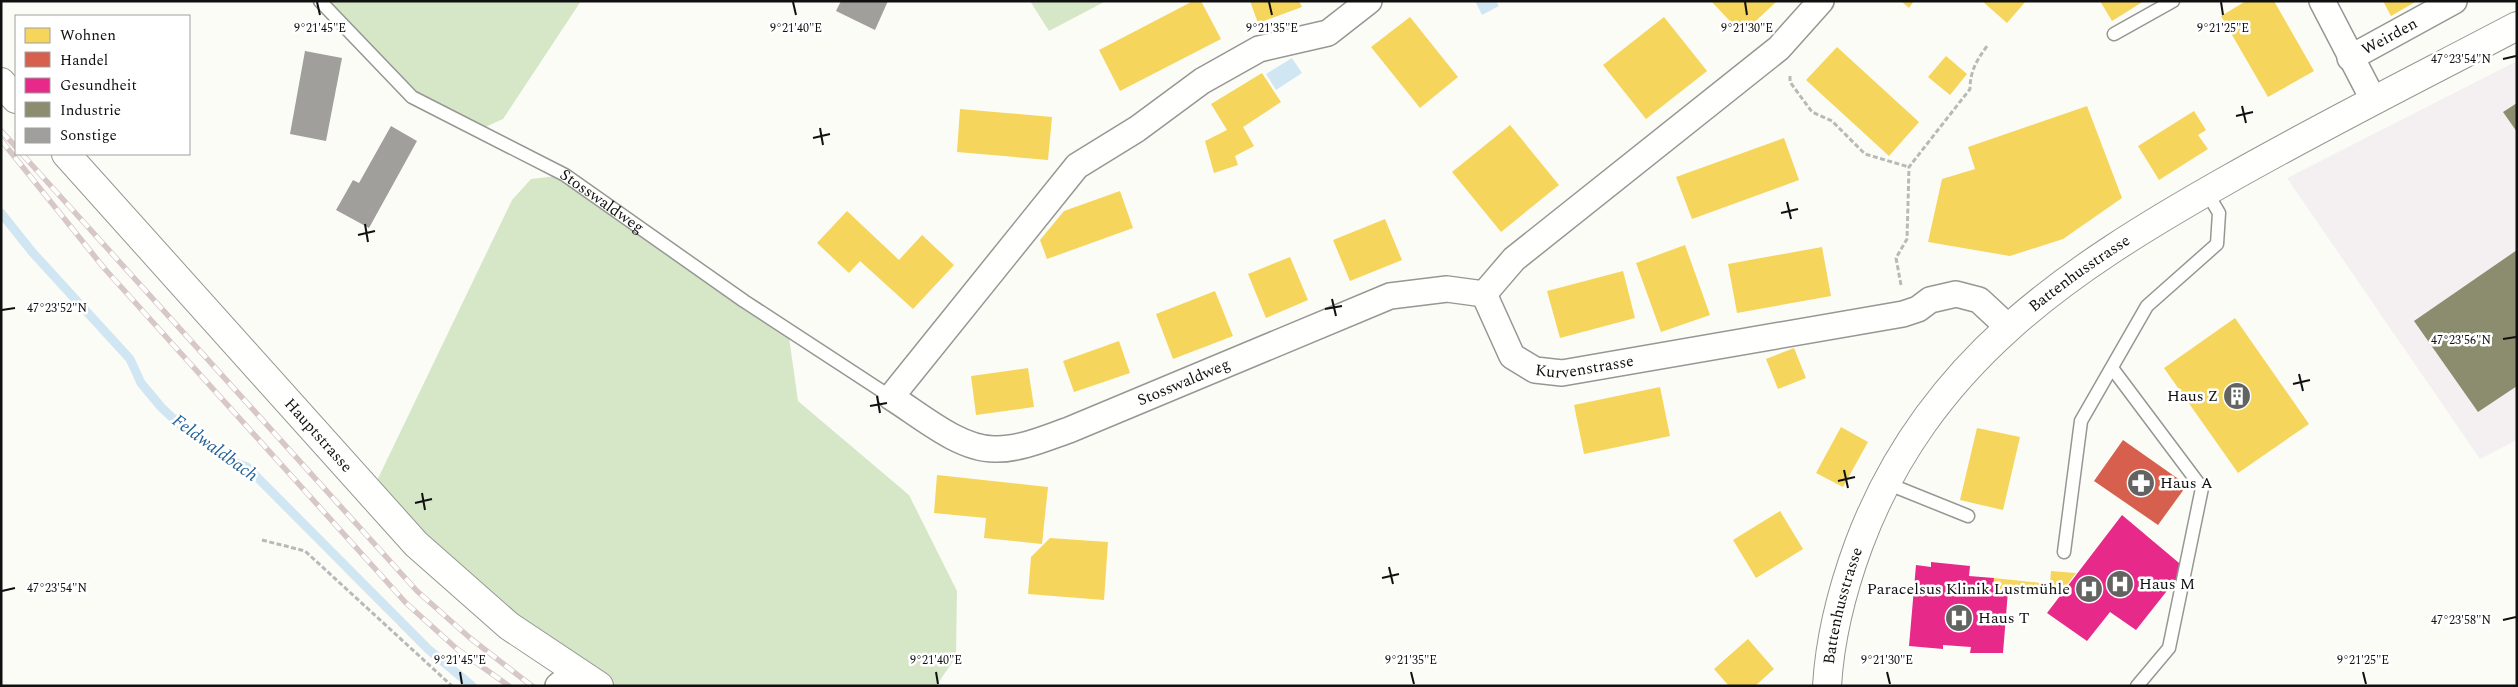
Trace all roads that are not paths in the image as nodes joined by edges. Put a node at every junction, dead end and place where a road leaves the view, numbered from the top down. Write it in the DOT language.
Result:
graph roads {
  1 [pos="320,1"];
  2 [pos="1369,1"];
  3 [pos="1821,1"];
  4 [pos="2173,1"];
  5 [pos="2322,1"];
  6 [pos="2454,1"];
  7 [pos="2517,26"];
  8 [pos="2114,34"];
  9 [pos="2350,58"];
  10 [pos="1,82"];
  11 [pos="15,98"];
  12 [pos="2374,100"];
  13 [pos="67,155"];
  14 [pos="2206,191"];
  15 [pos="1484,294"];
  16 [pos="2008,327"];
  17 [pos="2112,368"];
  18 [pos="891,397"];
  19 [pos="1886,483"];
  20 [pos="1968,516"];
  21 [pos="2064,552"];
  22 [pos="567,679"];
  23 [pos="599,686"];
  24 [pos="1827,686"];
  25 [pos="2137,686"];
  1 -- 18 [label="lane, Stosswaldweg"];
  2 -- 18 [label="street"];
  3 -- 15 [label="street"];
  4 -- 8 [label="lane"];
  5 -- 9 [label="street, Weirden"];
  6 -- 9 [label="street, Weirden"];
  7 -- 12 [label="street, Battenhusstrasse"];
  9 -- 12 [label="street, Weirden"];
  10 -- 11 [label="street"];
  12 -- 14 [label="street, Battenhusstrasse"];
  13 -- 22 [label="street, Hauptstrasse"];
  14 -- 16 [label="street, Battenhusstrasse"];
  14 -- 17 [label="lane"];
  15 -- 16 [label="street, Kurvenstrasse"];
  15 -- 18 [label="street, Stosswaldweg"];
  16 -- 19 [label="street, Battenhusstrasse"];
  17 -- 21 [label="lane"];
  17 -- 25 [label="lane"];
  19 -- 20 [label="lane"];
  19 -- 24 [label="street, Battenhusstrasse"];
  22 -- 23 [label="street, Hauptstrasse"];
}
